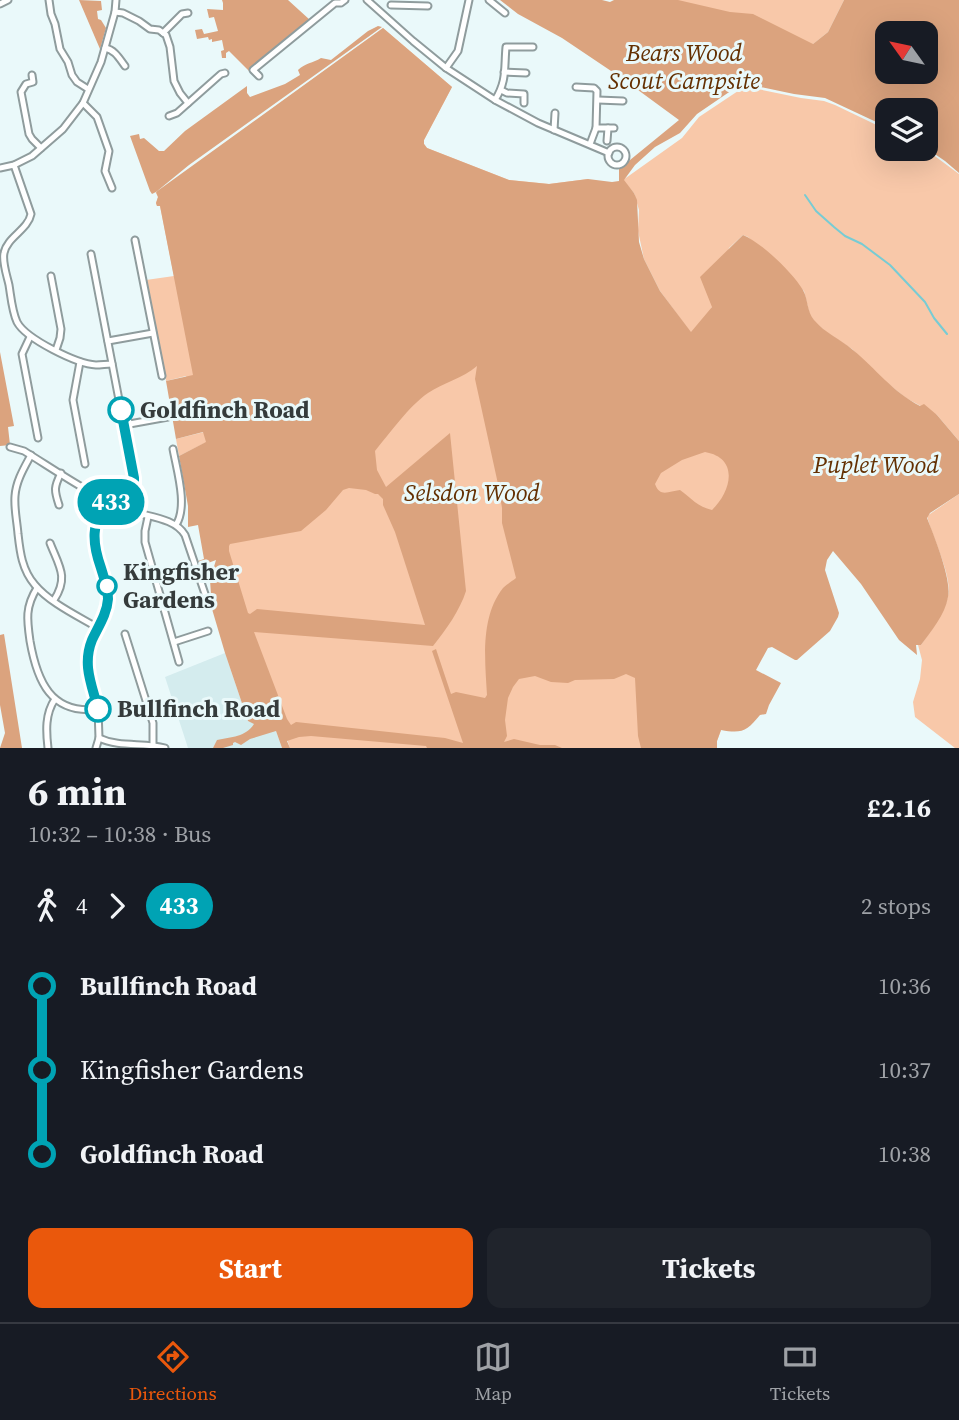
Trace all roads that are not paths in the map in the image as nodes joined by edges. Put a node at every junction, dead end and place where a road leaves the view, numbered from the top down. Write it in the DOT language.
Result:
graph roads {
  1 [pos="8,0"];
  2 [pos="49,0"];
  3 [pos="116,0"];
  4 [pos="345,0"];
  5 [pos="367,0"];
  6 [pos="468,0"];
  7 [pos="489,0"];
  8 [pos="392,3"];
  9 [pos="0,4"];
  10 [pos="428,6"];
  11 [pos="115,12"];
  12 [pos="188,13"];
  13 [pos="505,13"];
  14 [pos="383,14"];
  15 [pos="456,20"];
  16 [pos="463,27"];
  17 [pos="163,33"];
  18 [pos="533,47"];
  19 [pos="105,48"];
  20 [pos="497,60"];
  21 [pos="125,66"];
  22 [pos="446,68"];
  23 [pos="504,69"];
  24 [pos="526,73"];
  25 [pos="225,74"];
  26 [pos="32,75"];
  27 [pos="259,76"];
  28 [pos="576,87"];
  29 [pos="88,89"];
  30 [pos="501,90"];
  31 [pos="495,100"];
  32 [pos="598,100"];
  33 [pos="623,101"];
  34 [pos="83,103"];
  35 [pos="188,103"];
  36 [pos="524,103"];
  37 [pos="555,113"];
  38 [pos="169,116"];
  39 [pos="596,128"];
  40 [pos="554,130"];
  41 [pos="607,141"];
  42 [pos="590,144"];
  43 [pos="41,148"];
  44 [pos="609,153"];
  45 [pos="15,165"];
  46 [pos="0,168"];
  47 [pos="111,188"];
  48 [pos="135,240"];
  49 [pos="91,254"];
  50 [pos="51,276"];
  51 [pos="153,333"];
  52 [pos="30,337"];
  53 [pos="108,341"];
  54 [pos="56,350"];
  55 [pos="80,362"];
  56 [pos="112,364"];
  57 [pos="162,376"];
  58 [pos="168,418"];
  59 [pos="124,425"];
  60 [pos="35,433"];
  61 [pos="173,449"];
  62 [pos="15,450"];
  63 [pos="31,455"];
  64 [pos="82,461"];
  65 [pos="61,473"];
  66 [pos="104,499"];
  67 [pos="56,502"];
  68 [pos="128,510"];
  69 [pos="148,517"];
  70 [pos="176,525"];
  71 [pos="50,543"];
  72 [pos="37,588"];
  73 [pos="205,594"];
  74 [pos="54,600"];
  75 [pos="99,628"];
  76 [pos="208,631"];
  77 [pos="128,636"];
  78 [pos="174,642"];
  79 [pos="179,662"];
  80 [pos="55,699"];
  81 [pos="98,709"];
  82 [pos="99,738"];
  83 [pos="153,745"];
  84 [pos="48,748"];
  85 [pos="96,748"];
  86 [pos="165,748"];
  1 -- 9 [label="street"];
  2 -- 29 [label="street"];
  3 -- 11 [label="street"];
  4 -- 27 [label="street"];
  5 -- 14 [label="street"];
  6 -- 16 [label="street"];
  7 -- 13 [label="street"];
  8 -- 10 [label="street"];
  8 -- 14 [label="street"];
  11 -- 17 [label="street"];
  11 -- 19 [label="street"];
  12 -- 17 [label="street"];
  14 -- 22 [label="street"];
  15 -- 16 [label="street"];
  16 -- 22 [label="street"];
  17 -- 35 [label="street"];
  18 -- 23 [label="street"];
  19 -- 21 [label="street"];
  19 -- 29 [label="street"];
  20 -- 23 [label="street"];
  22 -- 31 [label="street"];
  23 -- 24 [label="street"];
  23 -- 30 [label="street"];
  25 -- 35 [label="street"];
  26 -- 43 [label="street"];
  28 -- 32 [label="street"];
  29 -- 34 [label="street"];
  30 -- 31 [label="street"];
  30 -- 36 [label="street"];
  31 -- 40 [label="street"];
  32 -- 33 [label="street"];
  32 -- 39 [label="street"];
  34 -- 43 [label="street"];
  34 -- 47 [label="street"];
  35 -- 38 [label="street"];
  37 -- 40 [label="street"];
  39 -- 41 [label="street"];
  39 -- 42 [label="street"];
  40 -- 42 [label="street"];
  42 -- 44 [label="street"];
  43 -- 45 [label="street"];
  45 -- 46 [label="street"];
  45 -- 52 [label="street"];
  48 -- 51 [label="street"];
  49 -- 53 [label="street"];
  50 -- 54 [label="street"];
  51 -- 53 [label="street"];
  51 -- 57 [label="street"];
  52 -- 54 [label="street"];
  52 -- 60 [label="street"];
  53 -- 56 [label="street"];
  54 -- 55 [label="street"];
  55 -- 56 [label="street"];
  55 -- 64 [label="street"];
  56 -- 59 [label="street"];
  58 -- 59 [label="street"];
  59 -- 68 [label="street"];
  61 -- 70 [label="street"];
  62 -- 63 [label="street"];
  63 -- 65 [label="street"];
  63 -- 72 [label="street"];
  65 -- 66 [label="street"];
  65 -- 67 [label="street"];
  66 -- 68 [label="street"];
  66 -- 75 [label="street"];
  68 -- 69 [label="street"];
  69 -- 70 [label="street"];
  69 -- 78 [label="street"];
  70 -- 73 [label="street"];
  71 -- 74 [label="street"];
  72 -- 74 [label="street"];
  72 -- 80 [label="street"];
  74 -- 75 [label="street"];
  75 -- 81 [label="street"];
  76 -- 78 [label="street"];
  77 -- 83 [label="street"];
  78 -- 79 [label="street"];
  80 -- 81 [label="street"];
  80 -- 84 [label="street"];
  81 -- 82 [label="street"];
  82 -- 83 [label="street"];
  82 -- 85 [label="street"];
  83 -- 86 [label="street"];
}
